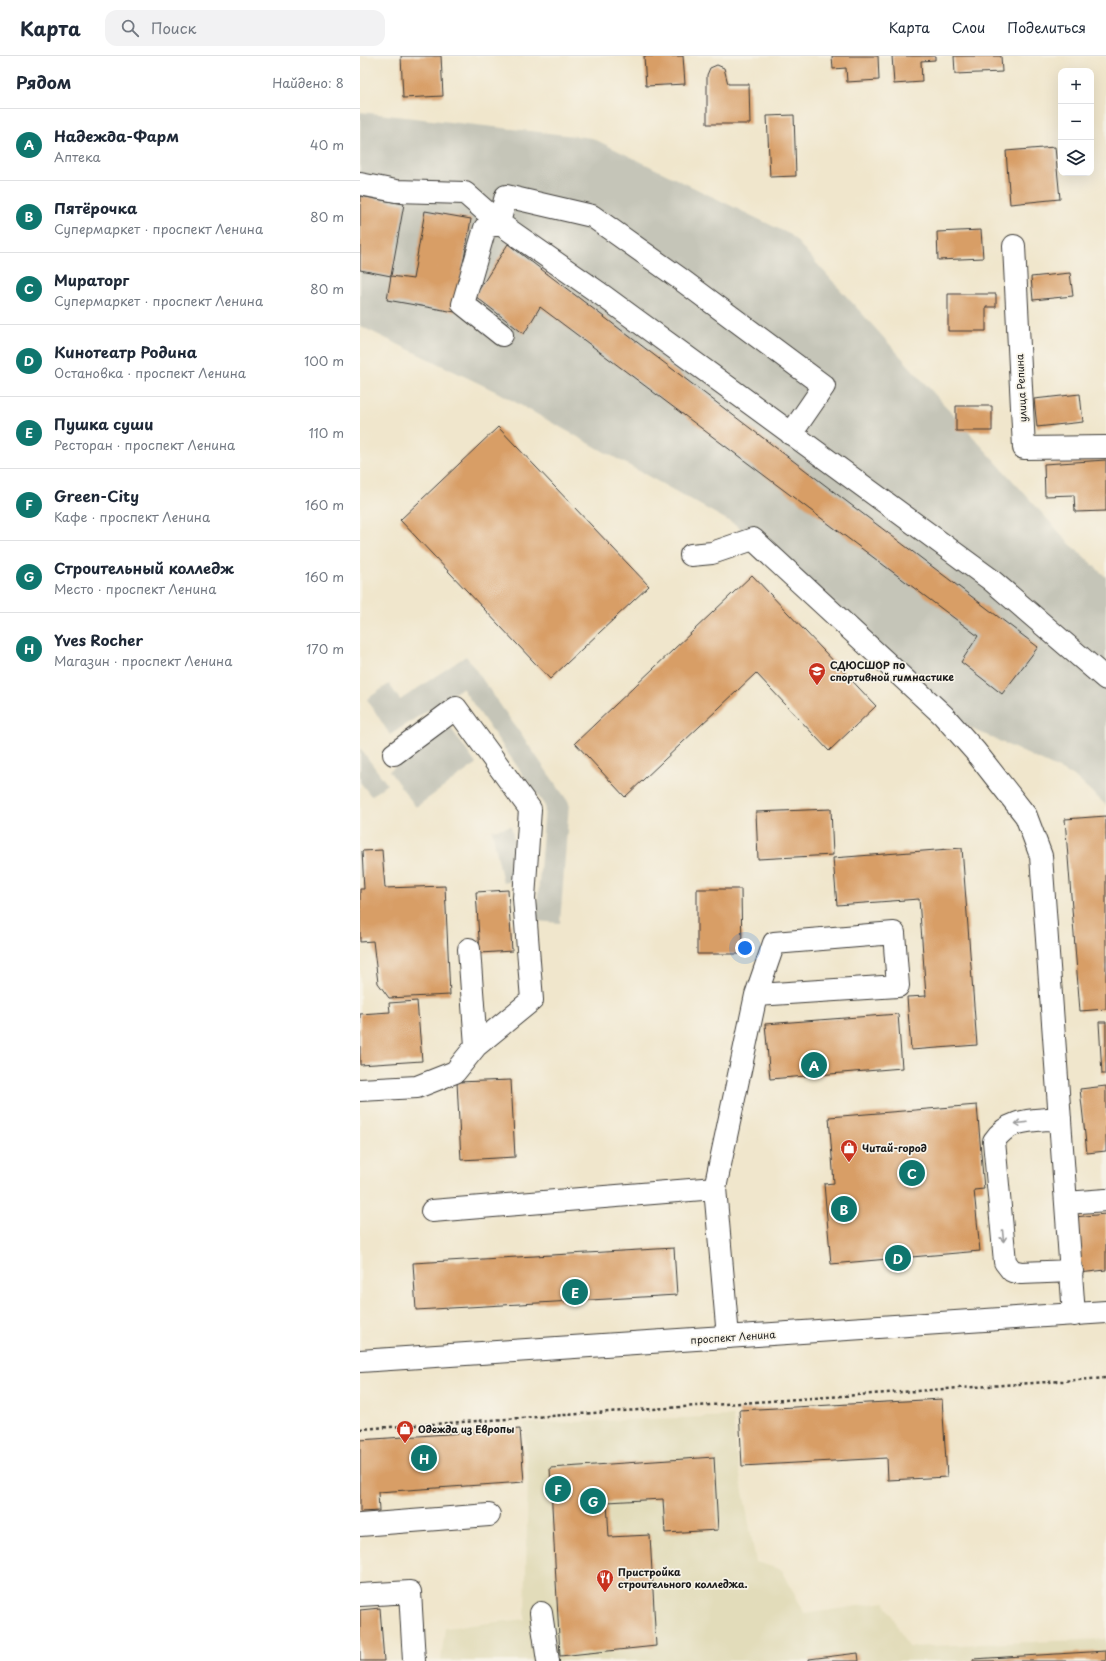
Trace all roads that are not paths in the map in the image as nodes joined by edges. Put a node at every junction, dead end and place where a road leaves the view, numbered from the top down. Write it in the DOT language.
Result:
graph roads {
  1 [pos="360,184"];
  2 [pos="499,223"];
  3 [pos="1014,246"];
  4 [pos="502,334"];
  5 [pos="791,434"];
  6 [pos="1106,447"];
  7 [pos="691,555"];
  8 [pos="1106,679"];
  9 [pos="394,754"];
  10 [pos="468,949"];
  11 [pos="756,994"];
  12 [pos="476,1046"];
  13 [pos="360,1090"];
  14 [pos="1060,1118"];
  15 [pos="715,1188"];
  16 [pos="1106,1200"];
  17 [pos="1066,1203"];
  18 [pos="432,1211"];
  19 [pos="1072,1271"];
  20 [pos="1106,1312"];
  21 [pos="1074,1315"];
  22 [pos="728,1337"];
  23 [pos="360,1361"];
  24 [pos="489,1515"];
  25 [pos="360,1525"];
  26 [pos="360,1595"];
  27 [pos="541,1613"];
  28 [pos="414,1661"];
  29 [pos="548,1661"];
  1 -- 2 [label="main road"];
  2 -- 4 [label="main road"];
  2 -- 5 [label="main road"];
  2 -- 5 [label="main road"];
  3 -- 6 [label="main road, улица Репина"];
  5 -- 8 [label="main road"];
  7 -- 14 [label="main road"];
  9 -- 12 [label="main road"];
  10 -- 12 [label="main road"];
  11 -- 11 [label="main road"];
  11 -- 15 [label="main road"];
  12 -- 13 [label="main road"];
  14 -- 17 [label="main road"];
  14 -- 19 [label="main road, one-way"];
  15 -- 18 [label="main road"];
  15 -- 22 [label="main road"];
  16 -- 17 [label="main road"];
  17 -- 19 [label="main road"];
  19 -- 21 [label="main road"];
  20 -- 21 [label="main road, проспект Ленина"];
  21 -- 22 [label="main road, проспект Ленина"];
  22 -- 23 [label="main road, проспект Ленина"];
  24 -- 25 [label="main road"];
  26 -- 28 [label="main road"];
  27 -- 29 [label="main road"];
}
